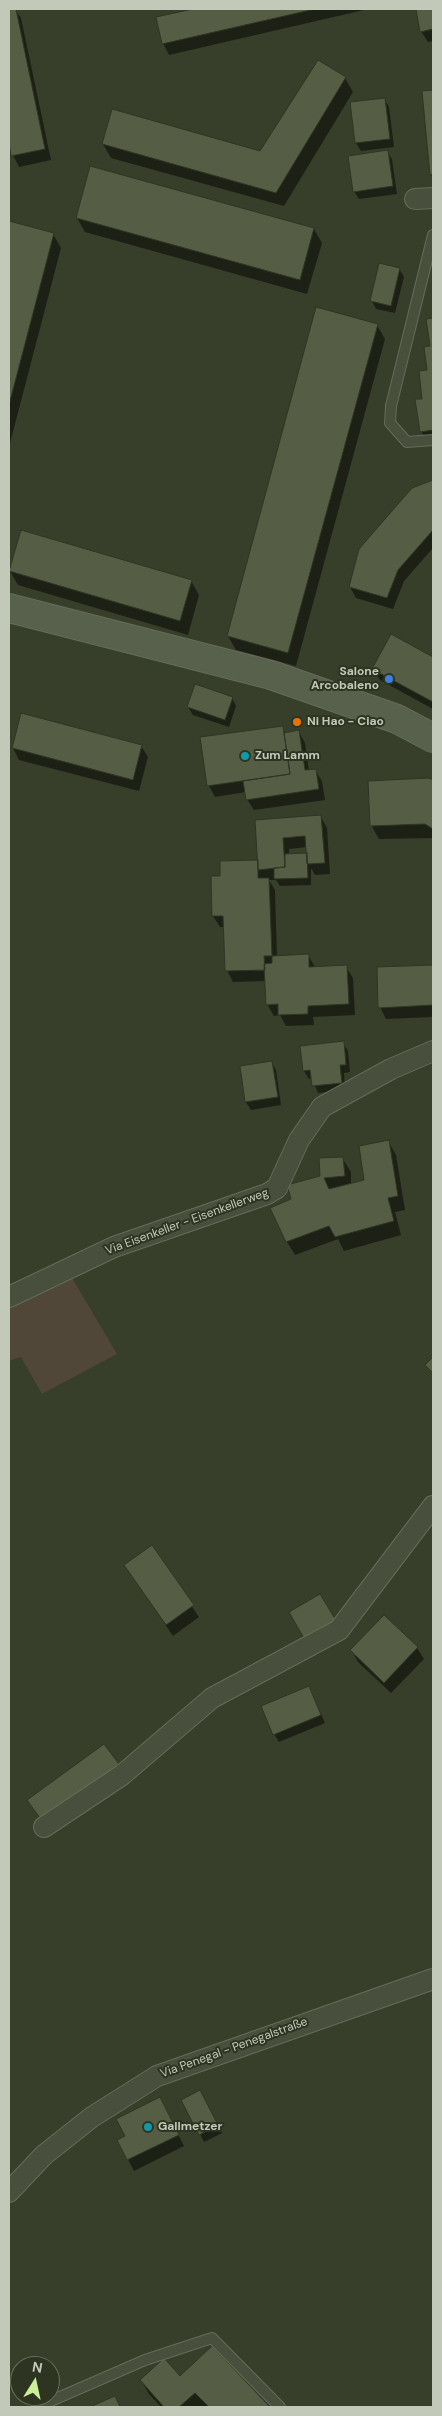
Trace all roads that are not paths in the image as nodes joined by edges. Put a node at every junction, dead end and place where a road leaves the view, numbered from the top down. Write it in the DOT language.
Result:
graph roads {
  1 [pos="433,235"];
  2 [pos="433,440"];
  3 [pos="9,608"];
  4 [pos="433,738"];
  5 [pos="433,1051"];
  6 [pos="9,1297"];
  7 [pos="433,1506"];
  8 [pos="44,1827"];
  9 [pos="433,1979"];
  10 [pos="9,2192"];
  11 [pos="37,2407"];
  12 [pos="280,2407"];
  1 -- 2 [label="lane"];
  3 -- 4 [label="main road"];
  5 -- 6 [label="street, Via Eisenkeller - Eisenkellerweg"];
  7 -- 8 [label="street"];
  9 -- 10 [label="street, Via Penegal - Penegalstraße"];
  11 -- 12 [label="lane"];
}
